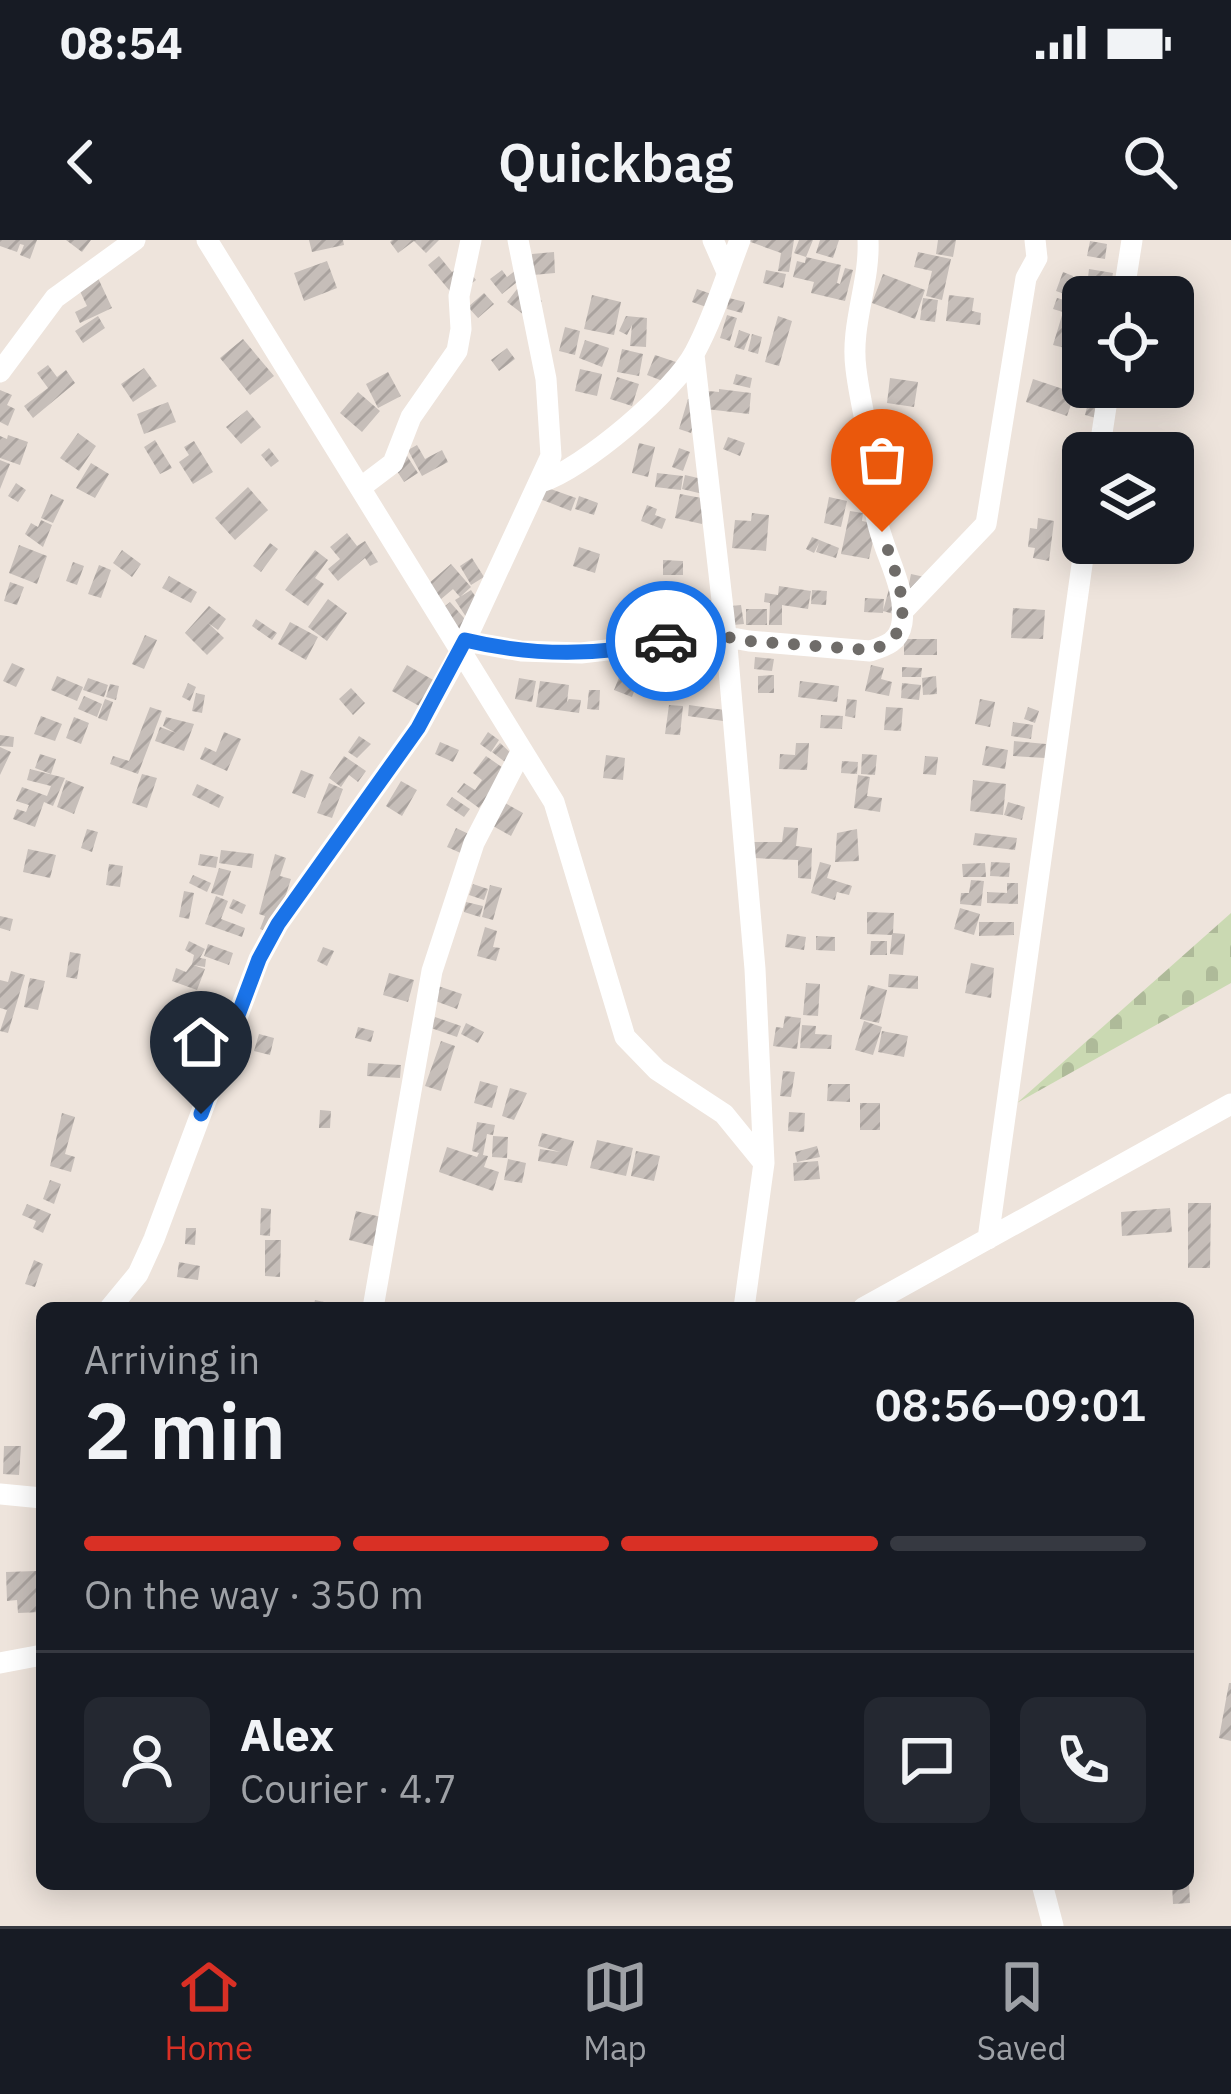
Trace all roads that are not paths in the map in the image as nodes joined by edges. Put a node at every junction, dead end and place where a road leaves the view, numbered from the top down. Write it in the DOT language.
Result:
graph roads {
  1 [pos="135,240"];
  2 [pos="207,240"];
  3 [pos="471,240"];
  4 [pos="518,240"];
  5 [pos="713,240"];
  6 [pos="740,240"];
  7 [pos="868,240"];
  8 [pos="1035,240"];
  9 [pos="1132,240"];
  10 [pos="728,272"];
  11 [pos="1126,276"];
  12 [pos="694,356"];
  13 [pos="0,372"];
  14 [pos="541,482"];
  15 [pos="360,488"];
  16 [pos="1082,564"];
  17 [pos="902,612"];
  18 [pos="726,635"];
  19 [pos="463,645"];
  20 [pos="522,749"];
  21 [pos="1231,1104"];
  22 [pos="764,1163"];
  23 [pos="988,1239"];
  24 [pos="115,1302"];
  25 [pos="374,1302"];
  26 [pos="745,1302"];
  27 [pos="889,1302"];
  28 [pos="0,1494"];
  29 [pos="36,1497"];
  30 [pos="36,1656"];
  31 [pos="0,1663"];
  32 [pos="1044,1890"];
  33 [pos="1053,1926"];
  1 -- 13 [label="street"];
  2 -- 15 [label="street"];
  3 -- 15 [label="street"];
  4 -- 14 [label="street"];
  5 -- 10 [label="street"];
  6 -- 10 [label="street"];
  7 -- 17 [label="street"];
  8 -- 17 [label="street"];
  9 -- 11 [label="street"];
  10 -- 12 [label="street"];
  12 -- 14 [label="street"];
  12 -- 18 [label="street"];
  14 -- 19 [label="street"];
  15 -- 19 [label="street"];
  16 -- 23 [label="street"];
  17 -- 18 [label="street"];
  18 -- 19 [label="street"];
  18 -- 22 [label="street"];
  19 -- 20 [label="street"];
  19 -- 24 [label="street"];
  20 -- 22 [label="street"];
  20 -- 25 [label="street"];
  21 -- 23 [label="street"];
  22 -- 26 [label="street"];
  23 -- 27 [label="street"];
  28 -- 29 [label="street"];
  30 -- 31 [label="street"];
  32 -- 33 [label="street"];
}
